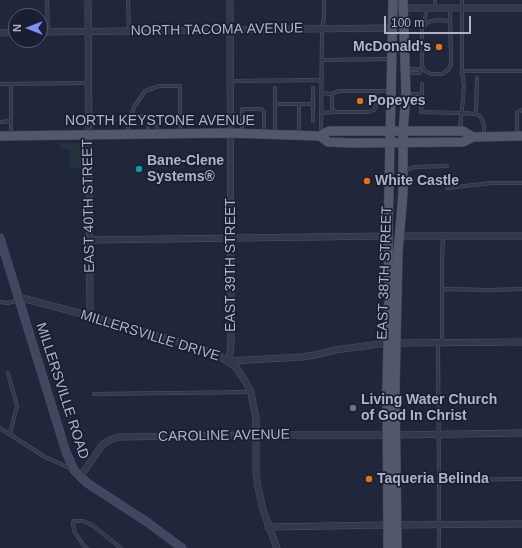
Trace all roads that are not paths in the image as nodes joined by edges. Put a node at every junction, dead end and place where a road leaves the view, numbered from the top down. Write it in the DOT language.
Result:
graph roads {
  1 [pos="88,0"];
  2 [pos="128,0"];
  3 [pos="230,0"];
  4 [pos="324,0"];
  5 [pos="393,0"];
  6 [pos="435,0"];
  7 [pos="462,0"];
  8 [pos="403,4"];
  9 [pos="426,8"];
  10 [pos="436,8"];
  11 [pos="450,8"];
  12 [pos="462,8"];
  13 [pos="522,8"];
  14 [pos="450,21"];
  15 [pos="423,26"];
  16 [pos="394,28"];
  17 [pos="322,29"];
  18 [pos="230,30"];
  19 [pos="129,31"];
  20 [pos="48,32"];
  21 [pos="88,32"];
  22 [pos="393,59"];
  23 [pos="322,60"];
  24 [pos="423,70"];
  25 [pos="406,71"];
  26 [pos="462,71"];
  27 [pos="522,71"];
  28 [pos="477,78"];
  29 [pos="322,80"];
  30 [pos="230,81"];
  31 [pos="88,83"];
  32 [pos="0,84"];
  33 [pos="11,84"];
  34 [pos="422,84"];
  35 [pos="275,88"];
  36 [pos="313,88"];
  37 [pos="376,91"];
  38 [pos="392,91"];
  39 [pos="322,93"];
  40 [pos="332,94"];
  41 [pos="406,94"];
  42 [pos="422,94"];
  43 [pos="275,104"];
  44 [pos="299,104"];
  45 [pos="314,104"];
  46 [pos="522,110"];
  47 [pos="335,112"];
  48 [pos="242,113"];
  49 [pos="322,113"];
  50 [pos="462,113"];
  51 [pos="476,114"];
  52 [pos="131,116"];
  53 [pos="230,117"];
  54 [pos="242,117"];
  55 [pos="151,119"];
  56 [pos="11,121"];
  57 [pos="313,121"];
  58 [pos="0,122"];
  59 [pos="242,122"];
  60 [pos="247,122"];
  61 [pos="460,131"];
  62 [pos="391,132"];
  63 [pos="403,132"];
  64 [pos="230,133"];
  65 [pos="128,134"];
  66 [pos="153,134"];
  67 [pos="180,134"];
  68 [pos="242,134"];
  69 [pos="264,134"];
  70 [pos="88,135"];
  71 [pos="275,135"];
  72 [pos="299,135"];
  73 [pos="0,136"];
  74 [pos="11,136"];
  75 [pos="320,136"];
  76 [pos="484,136"];
  77 [pos="519,136"];
  78 [pos="473,137"];
  79 [pos="403,142"];
  80 [pos="390,143"];
  81 [pos="447,166"];
  82 [pos="403,172"];
  83 [pos="522,183"];
  84 [pos="446,188"];
  85 [pos="388,236"];
  86 [pos="400,236"];
  87 [pos="443,236"];
  88 [pos="522,236"];
  89 [pos="0,238"];
  90 [pos="231,238"];
  91 [pos="89,240"];
  92 [pos="443,289"];
  93 [pos="522,290"];
  94 [pos="19,298"];
  95 [pos="0,302"];
  96 [pos="90,316"];
  97 [pos="522,342"];
  98 [pos="392,343"];
  99 [pos="440,343"];
  100 [pos="229,362"];
  101 [pos="8,373"];
  102 [pos="250,392"];
  103 [pos="94,394"];
  104 [pos="0,428"];
  105 [pos="522,433"];
  106 [pos="10,434"];
  107 [pos="438,434"];
  108 [pos="256,435"];
  109 [pos="391,435"];
  110 [pos="74,470"];
  111 [pos="439,472"];
  112 [pos="80,477"];
  113 [pos="522,479"];
  114 [pos="447,480"];
  115 [pos="439,487"];
  116 [pos="522,524"];
  117 [pos="392,525"];
  118 [pos="439,525"];
  119 [pos="268,527"];
  120 [pos="86,548"];
  121 [pos="115,548"];
  122 [pos="121,548"];
  123 [pos="182,548"];
  124 [pos="276,548"];
  125 [pos="388,548"];
  126 [pos="397,548"];
  127 [pos="439,548"];
  1 -- 21 [label="street, EAST 40TH STREET"];
  2 -- 19 [label="lane"];
  3 -- 18 [label="street, EAST 39TH STREET"];
  4 -- 17 [label="lane"];
  5 -- 16 [label="main road, EAST 38TH STREET"];
  6 -- 10 [label="lane"];
  7 -- 12 [label="lane"];
  8 -- 9 [label="street"];
  8 -- 25 [label="main road, EAST 38TH STREET"];
  9 -- 10 [label="street"];
  9 -- 15 [label="lane"];
  10 -- 11 [label="street"];
  11 -- 12 [label="street"];
  11 -- 14 [label="lane"];
  12 -- 13 [label="street"];
  12 -- 26 [label="lane"];
  14 -- 15 [label="lane"];
  14 -- 24 [label="lane"];
  15 -- 24 [label="lane"];
  16 -- 17 [label="street, NORTH TACOMA AVENUE"];
  16 -- 22 [label="main road, EAST 38TH STREET"];
  17 -- 18 [label="street, NORTH TACOMA AVENUE"];
  17 -- 23 [label="lane"];
  18 -- 19 [label="street, NORTH TACOMA AVENUE"];
  18 -- 30 [label="street, EAST 39TH STREET"];
  19 -- 21 [label="street, NORTH TACOMA AVENUE"];
  20 -- 21 [label="street, NORTH TACOMA AVENUE"];
  21 -- 31 [label="street, EAST 40TH STREET"];
  22 -- 23 [label="lane"];
  22 -- 38 [label="main road, EAST 38TH STREET"];
  23 -- 29 [label="lane"];
  24 -- 25 [label="lane"];
  25 -- 41 [label="main road, EAST 38TH STREET"];
  26 -- 27 [label="lane"];
  26 -- 50 [label="lane"];
  28 -- 51 [label="lane"];
  29 -- 30 [label="lane"];
  29 -- 39 [label="lane"];
  30 -- 53 [label="street, EAST 39TH STREET"];
  31 -- 33 [label="lane"];
  31 -- 70 [label="street, EAST 40TH STREET"];
  32 -- 33 [label="lane"];
  33 -- 56 [label="lane"];
  34 -- 42 [label="lane"];
  35 -- 43 [label="lane"];
  36 -- 45 [label="lane"];
  37 -- 38 [label="lane"];
  37 -- 40 [label="lane"];
  37 -- 47 [label="lane"];
  38 -- 62 [label="main road, EAST 38TH STREET"];
  39 -- 40 [label="lane"];
  39 -- 49 [label="lane"];
  40 -- 47 [label="lane"];
  41 -- 42 [label="lane"];
  41 -- 63 [label="main road, EAST 38TH STREET"];
  42 -- 50 [label="lane"];
  43 -- 44 [label="lane"];
  43 -- 71 [label="lane"];
  44 -- 45 [label="lane"];
  44 -- 72 [label="lane"];
  45 -- 57 [label="lane"];
  46 -- 77 [label="lane"];
  47 -- 49 [label="lane"];
  48 -- 54 [label="lane"];
  48 -- 54 [label="lane"];
  48 -- 69 [label="lane"];
  49 -- 75 [label="lane"];
  50 -- 51 [label="lane"];
  50 -- 61 [label="lane"];
  51 -- 76 [label="lane"];
  52 -- 55 [label="lane"];
  52 -- 65 [label="lane"];
  52 -- 67 [label="lane"];
  53 -- 54 [label="lane"];
  53 -- 64 [label="street, EAST 39TH STREET"];
  54 -- 59 [label="lane"];
  55 -- 66 [label="lane"];
  55 -- 66 [label="lane"];
  56 -- 58 [label="lane"];
  56 -- 74 [label="lane"];
  59 -- 60 [label="lane"];
  59 -- 68 [label="lane"];
  61 -- 63 [label="main road, NORTH KEYSTONE AVENUE"];
  61 -- 78 [label="main road, NORTH KEYSTONE AVENUE"];
  62 -- 63 [label="main road, NORTH KEYSTONE AVENUE"];
  62 -- 75 [label="main road, NORTH KEYSTONE AVENUE"];
  62 -- 80 [label="main road, EAST 38TH STREET"];
  63 -- 79 [label="main road, EAST 38TH STREET"];
  64 -- 67 [label="main road, NORTH KEYSTONE AVENUE"];
  64 -- 68 [label="main road, NORTH KEYSTONE AVENUE"];
  64 -- 90 [label="street, EAST 39TH STREET"];
  65 -- 66 [label="main road, NORTH KEYSTONE AVENUE"];
  65 -- 70 [label="main road, NORTH KEYSTONE AVENUE"];
  66 -- 67 [label="main road, NORTH KEYSTONE AVENUE"];
  68 -- 69 [label="main road, NORTH KEYSTONE AVENUE"];
  69 -- 71 [label="main road, NORTH KEYSTONE AVENUE"];
  70 -- 74 [label="main road, NORTH KEYSTONE AVENUE"];
  70 -- 91 [label="street, EAST 40TH STREET"];
  71 -- 72 [label="main road, NORTH KEYSTONE AVENUE"];
  72 -- 75 [label="main road, NORTH KEYSTONE AVENUE"];
  73 -- 74 [label="main road, NORTH KEYSTONE AVENUE"];
  75 -- 80 [label="main road, NORTH KEYSTONE AVENUE"];
  76 -- 77 [label="main road, NORTH KEYSTONE AVENUE"];
  76 -- 78 [label="main road, NORTH KEYSTONE AVENUE"];
  78 -- 79 [label="main road, NORTH KEYSTONE AVENUE"];
  79 -- 80 [label="main road, NORTH KEYSTONE AVENUE"];
  79 -- 82 [label="main road, EAST 38TH STREET"];
  80 -- 85 [label="main road, EAST 38TH STREET"];
  81 -- 82 [label="lane"];
  82 -- 86 [label="main road, EAST 38TH STREET"];
  83 -- 84 [label="lane"];
  85 -- 90 [label="street"];
  85 -- 98 [label="main road, EAST 38TH STREET"];
  86 -- 87 [label="street"];
  86 -- 98 [label="main road, EAST 38TH STREET"];
  87 -- 88 [label="street"];
  87 -- 92 [label="lane"];
  89 -- 94 [label="street, MILLERSVILLE ROAD"];
  90 -- 91 [label="street"];
  90 -- 100 [label="street, EAST 39TH STREET"];
  91 -- 96 [label="street, EAST 40TH STREET"];
  92 -- 93 [label="lane"];
  92 -- 99 [label="lane"];
  94 -- 95 [label="lane"];
  94 -- 96 [label="street, MILLERSVILLE DRIVE"];
  94 -- 110 [label="street, MILLERSVILLE ROAD"];
  96 -- 100 [label="street, MILLERSVILLE DRIVE"];
  97 -- 99 [label="street"];
  98 -- 99 [label="street"];
  98 -- 100 [label="street"];
  98 -- 109 [label="main road, EAST 38TH STREET"];
  99 -- 107 [label="lane"];
  100 -- 102 [label="street, MILLERSVILLE DRIVE"];
  101 -- 106 [label="lane"];
  102 -- 103 [label="lane"];
  102 -- 108 [label="street, MILLERSVILLE DRIVE"];
  104 -- 106 [label="lane"];
  105 -- 107 [label="street, CAROLINE AVENUE"];
  106 -- 110 [label="lane"];
  107 -- 109 [label="street, CAROLINE AVENUE"];
  107 -- 111 [label="lane"];
  108 -- 109 [label="street, CAROLINE AVENUE"];
  108 -- 112 [label="street, CAROLINE AVENUE"];
  108 -- 119 [label="street, MILLERSVILLE DRIVE"];
  109 -- 117 [label="main road, EAST 38TH STREET"];
  110 -- 112 [label="street, MILLERSVILLE ROAD"];
  111 -- 114 [label="lane"];
  111 -- 115 [label="lane"];
  112 -- 123 [label="street, MILLERSVILLE ROAD"];
  113 -- 114 [label="lane"];
  114 -- 115 [label="lane"];
  115 -- 118 [label="lane"];
  116 -- 118 [label="street"];
  117 -- 118 [label="street"];
  117 -- 119 [label="street"];
  117 -- 125 [label="main road, EAST 38TH STREET"];
  117 -- 126 [label="main road, EAST 38TH STREET"];
  118 -- 127 [label="lane"];
  119 -- 124 [label="street, MILLERSVILLE DRIVE"];
  120 -- 122 [label="lane"];
  121 -- 122 [label="lane"];
}
